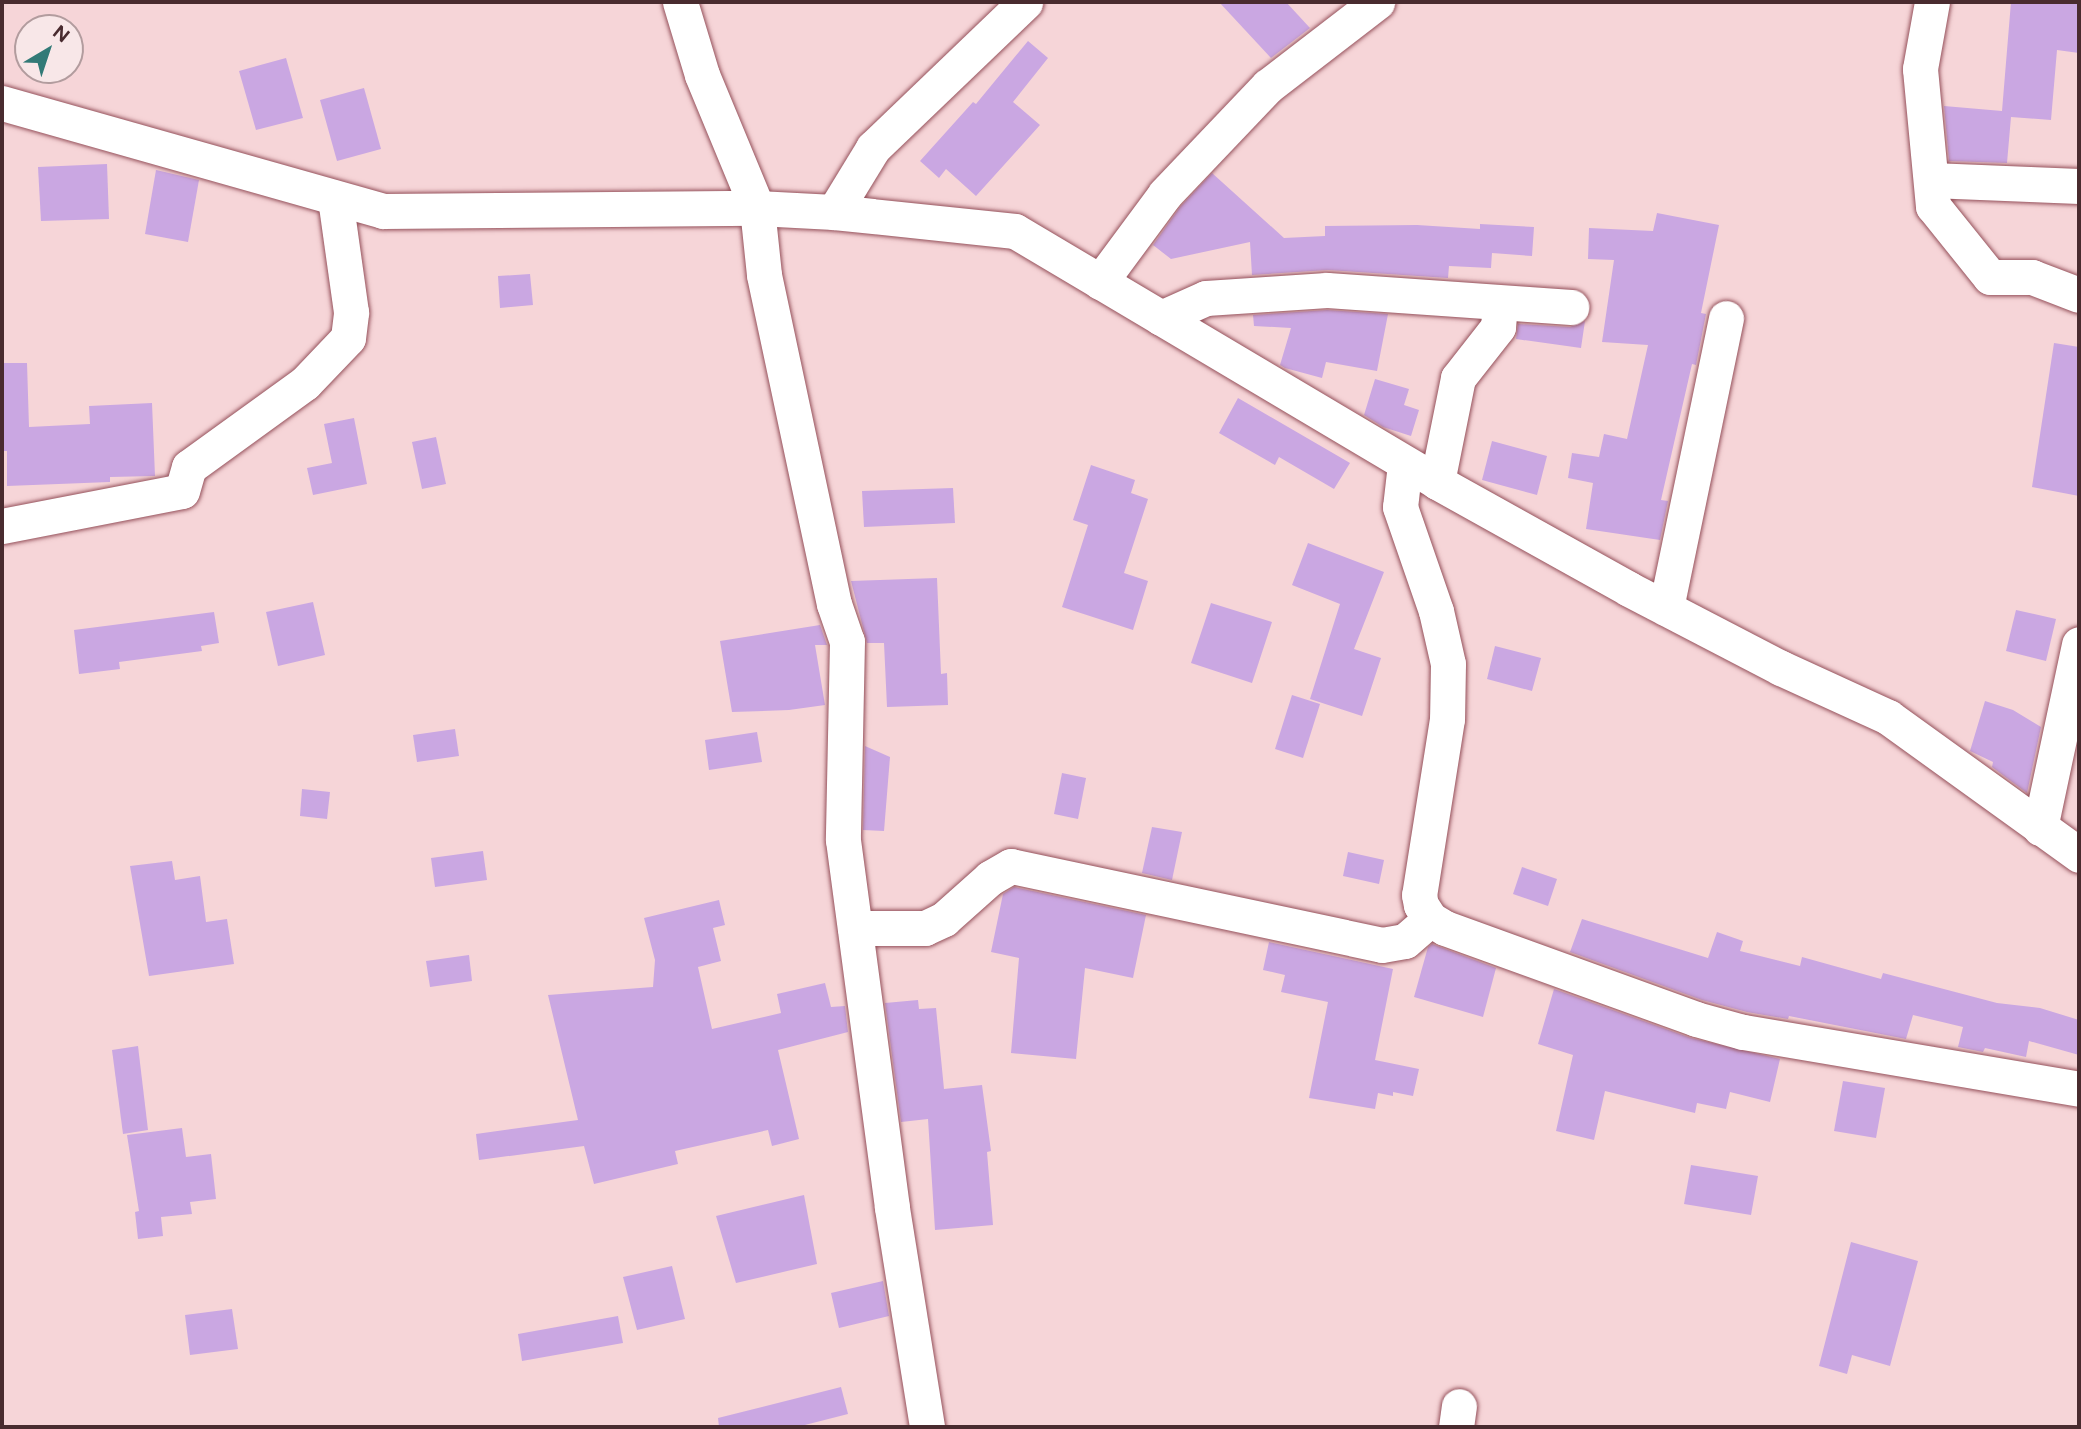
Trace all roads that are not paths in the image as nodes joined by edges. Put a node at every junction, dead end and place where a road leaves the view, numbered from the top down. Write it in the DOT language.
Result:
graph roads {
  1 [pos="680,2"];
  2 [pos="1025,2"];
  3 [pos="1377,2"];
  4 [pos="1932,2"];
  5 [pos="2,103"];
  6 [pos="1931,180"];
  7 [pos="2079,186"];
  8 [pos="335,198"];
  9 [pos="757,208"];
  10 [pos="834,212"];
  11 [pos="1100,282"];
  12 [pos="2079,295"];
  13 [pos="1500,303"];
  14 [pos="1571,307"];
  15 [pos="1161,318"];
  16 [pos="1726,318"];
  17 [pos="1405,464"];
  18 [pos="1437,482"];
  19 [pos="2,526"];
  20 [pos="1666,608"];
  21 [pos="2079,644"];
  22 [pos="2040,828"];
  23 [pos="2079,855"];
  24 [pos="1430,919"];
  25 [pos="855,928"];
  26 [pos="2079,1089"];
  27 [pos="927,1427"];
  1 -- 9 [label="street"];
  2 -- 10 [label="street"];
  3 -- 11 [label="street"];
  4 -- 6 [label="street"];
  5 -- 8 [label="street"];
  6 -- 7 [label="street"];
  6 -- 12 [label="street"];
  8 -- 9 [label="street"];
  8 -- 19 [label="street"];
  9 -- 10 [label="street"];
  9 -- 25 [label="street"];
  10 -- 11 [label="street"];
  11 -- 15 [label="street"];
  13 -- 14 [label="street"];
  13 -- 15 [label="street"];
  13 -- 18 [label="street"];
  15 -- 17 [label="street"];
  16 -- 20 [label="street"];
  17 -- 18 [label="street"];
  17 -- 24 [label="street"];
  18 -- 20 [label="street"];
  20 -- 22 [label="street"];
  21 -- 22 [label="street"];
  22 -- 23 [label="street"];
  24 -- 25 [label="street"];
  24 -- 26 [label="street"];
  25 -- 27 [label="street"];
}
